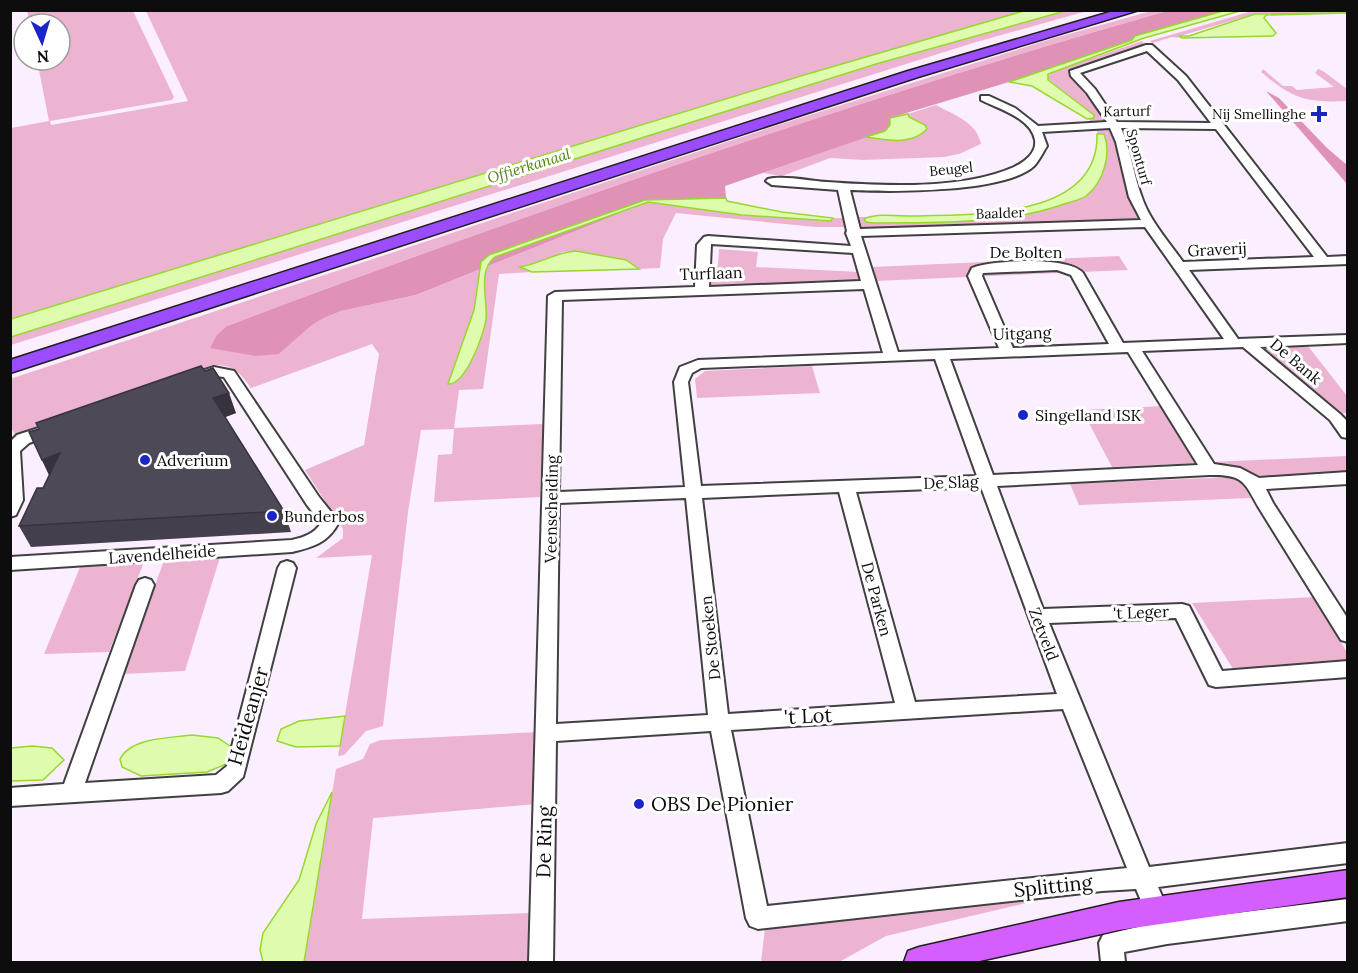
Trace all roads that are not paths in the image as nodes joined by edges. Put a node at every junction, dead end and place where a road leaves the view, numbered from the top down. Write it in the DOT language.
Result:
graph roads {
  1 [pos="1102,10"];
  2 [pos="1133,10"];
  3 [pos="985,98"];
  4 [pos="1114,126"];
  5 [pos="1218,126"];
  6 [pos="1036,129"];
  7 [pos="772,180"];
  8 [pos="844,188"];
  9 [pos="1149,223"];
  10 [pos="852,233"];
  11 [pos="858,250"];
  12 [pos="1323,260"];
  13 [pos="1347,260"];
  14 [pos="1180,266"];
  15 [pos="868,285"];
  16 [pos="702,291"];
  17 [pos="555,296"];
  18 [pos="1347,339"];
  19 [pos="1240,343"];
  20 [pos="1125,347"];
  21 [pos="10,352"];
  22 [pos="1008,352"];
  23 [pos="941,355"];
  24 [pos="892,357"];
  25 [pos="698,364"];
  26 [pos="10,367"];
  27 [pos="181,383"];
  28 [pos="1341,417"];
  29 [pos="68,423"];
  30 [pos="1347,433"];
  31 [pos="1209,470"];
  32 [pos="1347,478"];
  33 [pos="987,481"];
  34 [pos="1256,484"];
  35 [pos="846,487"];
  36 [pos="694,493"];
  37 [pos="551,498"];
  38 [pos="10,511"];
  39 [pos="10,564"];
  40 [pos="287,567"];
  41 [pos="145,585"];
  42 [pos="1037,616"];
  43 [pos="1347,635"];
  44 [pos="1347,669"];
  45 [pos="1069,701"];
  46 [pos="907,711"];
  47 [pos="719,721"];
  48 [pos="547,727"];
  49 [pos="70,793"];
  50 [pos="10,797"];
  51 [pos="1347,853"];
  52 [pos="1143,878"];
  53 [pos="1347,883"];
  54 [pos="1347,910"];
  55 [pos="758,918"];
  56 [pos="1162,922"];
  57 [pos="541,963"];
  58 [pos="919,963"];
  59 [pos="1113,963"];
  1 -- 21 [label="highway"];
  2 -- 26 [label="highway"];
  3 -- 6 [label="street"];
  4 -- 5 [label="street, Karturf"];
  4 -- 5 [label="street, Sponturf"];
  4 -- 6 [label="street, Karturf"];
  4 -- 9 [label="street, Sponturf"];
  5 -- 12 [label="street"];
  6 -- 8 [label="street, Beugel"];
  7 -- 8 [label="street, Beugel"];
  8 -- 10 [label="street"];
  9 -- 10 [label="street, Baalder"];
  9 -- 14 [label="street, Sponturf"];
  10 -- 11 [label="street"];
  11 -- 15 [label="street"];
  11 -- 16 [label="street"];
  12 -- 13 [label="street, Graverij"];
  12 -- 14 [label="street, Graverij"];
  14 -- 19 [label="street, Graverij"];
  15 -- 16 [label="street, Turflaan"];
  15 -- 24 [label="street"];
  16 -- 17 [label="street, Turflaan"];
  17 -- 37 [label="street, Veenscheiding"];
  18 -- 19 [label="street, Uitgang"];
  19 -- 20 [label="street, Uitgang"];
  19 -- 28 [label="street, De Bank"];
  20 -- 22 [label="street, Uitgang"];
  20 -- 22 [label="street, De Bolten"];
  20 -- 31 [label="street"];
  22 -- 23 [label="street, Uitgang"];
  23 -- 24 [label="street, Uitgang"];
  23 -- 33 [label="street, Zetveld"];
  24 -- 25 [label="street, Uitgang"];
  25 -- 36 [label="street, De Stoeken"];
  27 -- 39 [label="street, Lavendelheide"];
  28 -- 30 [label="street, De Bank"];
  29 -- 38 [label="street"];
  31 -- 33 [label="street, De Slag"];
  31 -- 34 [label="street, De Slag"];
  32 -- 34 [label="street"];
  33 -- 35 [label="street, De Slag"];
  33 -- 42 [label="street, Zetveld"];
  34 -- 43 [label="street"];
  35 -- 36 [label="street, De Slag"];
  35 -- 46 [label="street, De Parken"];
  36 -- 37 [label="street, De Slag"];
  36 -- 47 [label="street, De Stoeken"];
  37 -- 48 [label="street, Veenscheiding"];
  40 -- 49 [label="street, Heideanjer"];
  41 -- 49 [label="street"];
  42 -- 44 [label="street, 't Leger"];
  42 -- 45 [label="street, Zetveld"];
  45 -- 46 [label="street, 't Lot"];
  45 -- 52 [label="street, Zetveld"];
  46 -- 47 [label="street, 't Lot"];
  47 -- 48 [label="street, 't Lot"];
  47 -- 55 [label="street, De Stoeken"];
  48 -- 57 [label="street, De Ring"];
  49 -- 50 [label="street, Heideanjer"];
  51 -- 52 [label="street, Splitting"];
  52 -- 55 [label="street, Splitting"];
  52 -- 56 [label="street, Zetveld"];
  53 -- 56 [label="main road"];
  54 -- 56 [label="street"];
  56 -- 58 [label="main road"];
  56 -- 59 [label="street"];
}
